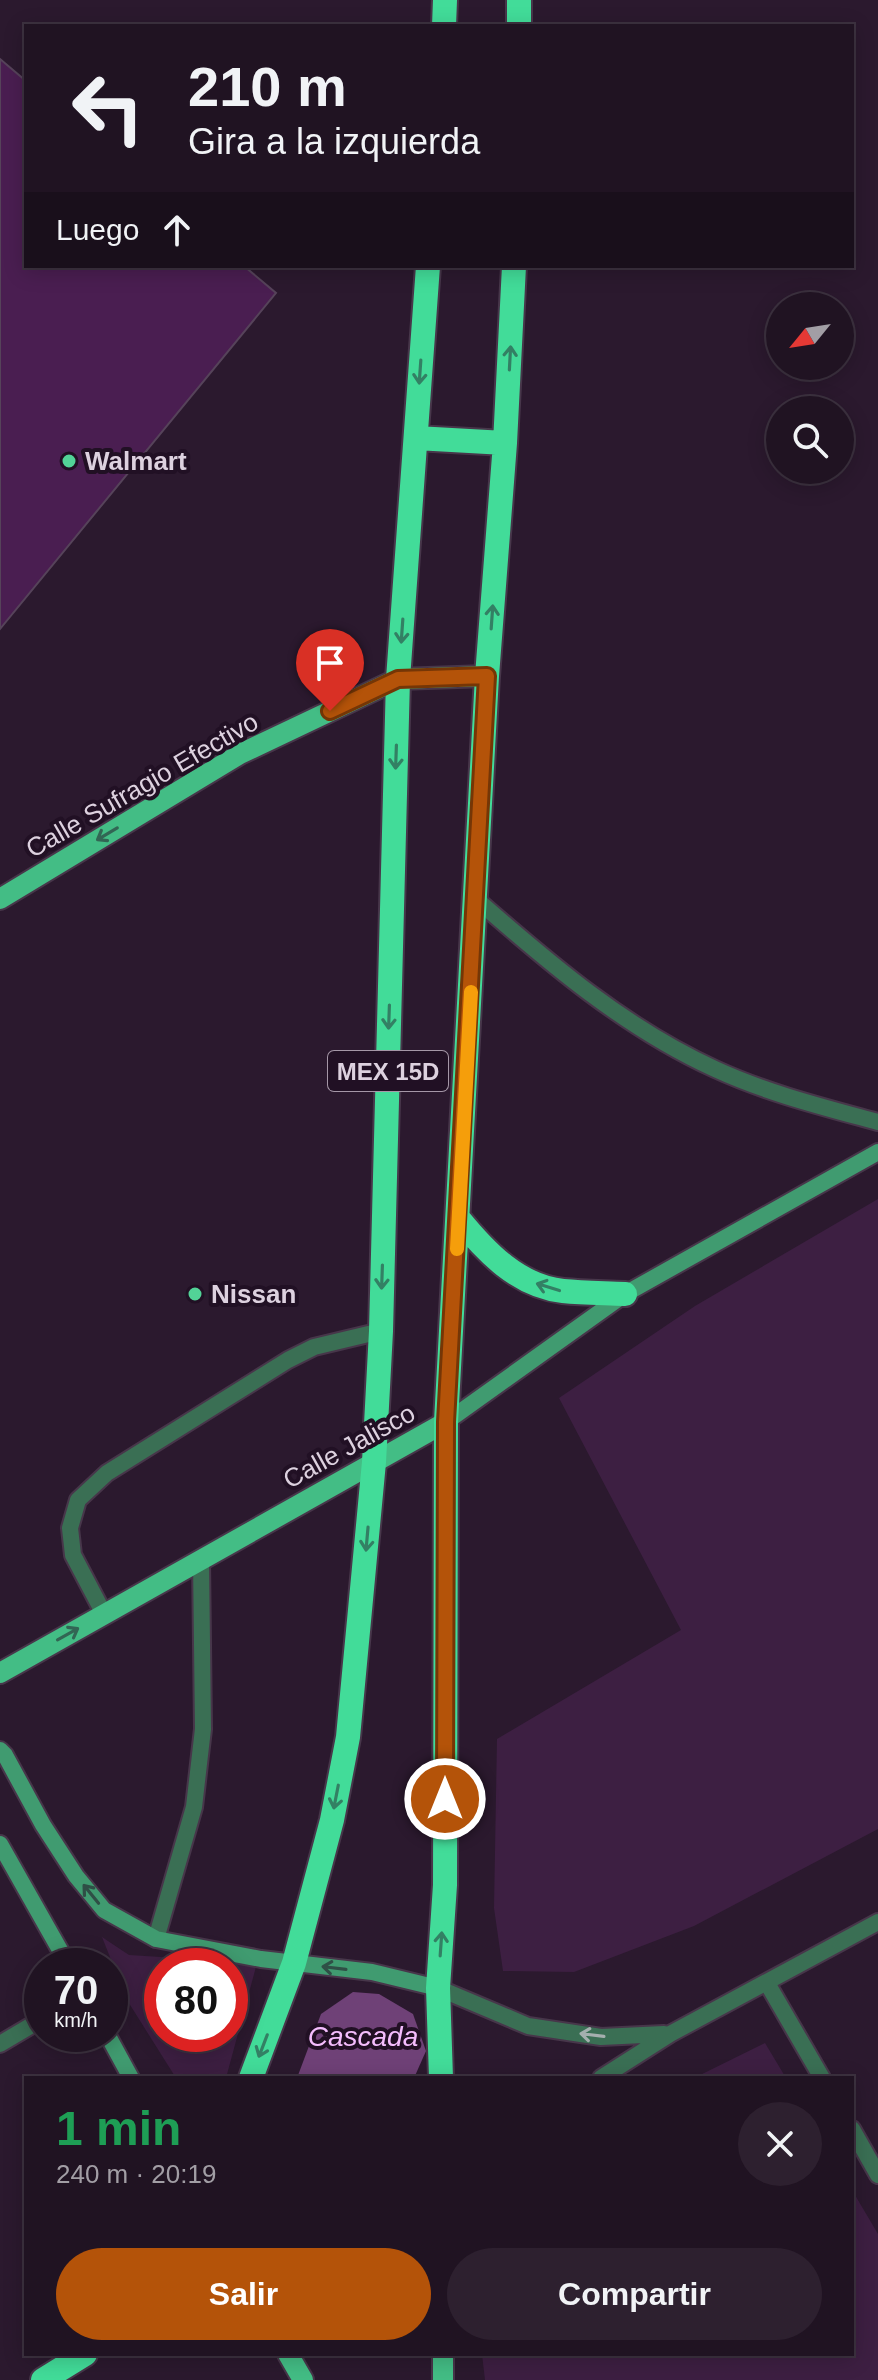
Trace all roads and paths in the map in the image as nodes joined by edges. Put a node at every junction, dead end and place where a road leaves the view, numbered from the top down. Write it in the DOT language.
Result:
graph roads {
  1 [pos="445,0"];
  2 [pos="519,0"];
  3 [pos="444,24"];
  4 [pos="519,24"];
  5 [pos="428,268"];
  6 [pos="514,268"];
  7 [pos="416,438"];
  8 [pos="505,443"];
  9 [pos="487,676"];
  10 [pos="398,679"];
  11 [pos="0,899"];
  12 [pos="476,899"];
  13 [pos="878,1122"];
  14 [pos="878,1152"];
  15 [pos="459,1219"];
  16 [pos="625,1294"];
  17 [pos="381,1331"];
  18 [pos="446,1422"];
  19 [pos="374,1462"];
  20 [pos="201,1559"];
  21 [pos="104,1614"];
  22 [pos="0,1673"];
  23 [pos="0,1750"];
  24 [pos="0,1844"];
  25 [pos="878,1922"];
  26 [pos="156,1939"];
  27 [pos="59,1948"];
  28 [pos="294,1963"];
  29 [pos="767,1983"];
  30 [pos="438,1988"];
  31 [pos="24,2030"];
  32 [pos="670,2034"];
  33 [pos="0,2044"];
  34 [pos="117,2052"];
  35 [pos="130,2076"];
  36 [pos="252,2076"];
  37 [pos="441,2076"];
  38 [pos="604,2076"];
  39 [pos="821,2076"];
  40 [pos="854,2131"];
  41 [pos="873,2154"];
  42 [pos="878,2175"];
  43 [pos="82,2356"];
  44 [pos="289,2356"];
  45 [pos="443,2356"];
  46 [pos="43,2380"];
  47 [pos="303,2380"];
  48 [pos="443,2380"];
  1 -- 3 [label="highway"];
  2 -- 4 [label="highway"];
  5 -- 7 [label="highway, MEX 15D, one-way"];
  8 -- 6 [label="highway, MEX 15D, one-way"];
  7 -- 8 [label="highway"];
  7 -- 10 [label="highway, MEX 15D, one-way"];
  9 -- 8 [label="highway, MEX 15D, one-way"];
  9 -- 10 [label="main road"];
  9 -- 12 [label="highway, MEX 15D"];
  10 -- 11 [label="main road, Calle Sufragio Efectivo, one-way"];
  10 -- 17 [label="highway, MEX 15D, one-way"];
  12 -- 13 [label="street"];
  12 -- 15 [label="highway, MEX 15D"];
  14 -- 16 [label="main road, Calle Jalisco"];
  16 -- 15 [label="highway, one-way"];
  15 -- 18 [label="highway, MEX 15D"];
  16 -- 18 [label="main road, Calle Jalisco"];
  17 -- 19 [label="highway, MEX 15D"];
  17 -- 21 [label="street"];
  18 -- 19 [label="main road, Calle Jalisco"];
  30 -- 18 [label="highway, MEX 15D, one-way"];
  19 -- 20 [label="main road, Calle Jalisco"];
  19 -- 28 [label="highway, MEX 15D, one-way"];
  20 -- 21 [label="main road, Calle Jalisco"];
  20 -- 26 [label="street"];
  22 -- 21 [label="main road, Calle Jalisco, one-way"];
  26 -- 23 [label="main road, one-way"];
  24 -- 27 [label="main road"];
  25 -- 29 [label="street"];
  26 -- 28 [label="main road"];
  30 -- 28 [label="main road, one-way"];
  28 -- 36 [label="highway, MEX 15D, one-way"];
  29 -- 32 [label="street"];
  29 -- 39 [label="street"];
  32 -- 30 [label="street, one-way"];
  30 -- 37 [label="highway, MEX 15D"];
  31 -- 33 [label="street"];
  32 -- 38 [label="street"];
  34 -- 35 [label="main road"];
  40 -- 41 [label="street"];
  41 -- 42 [label="street"];
  43 -- 46 [label="highway"];
  44 -- 47 [label="main road"];
  45 -- 48 [label="main road"];
}
